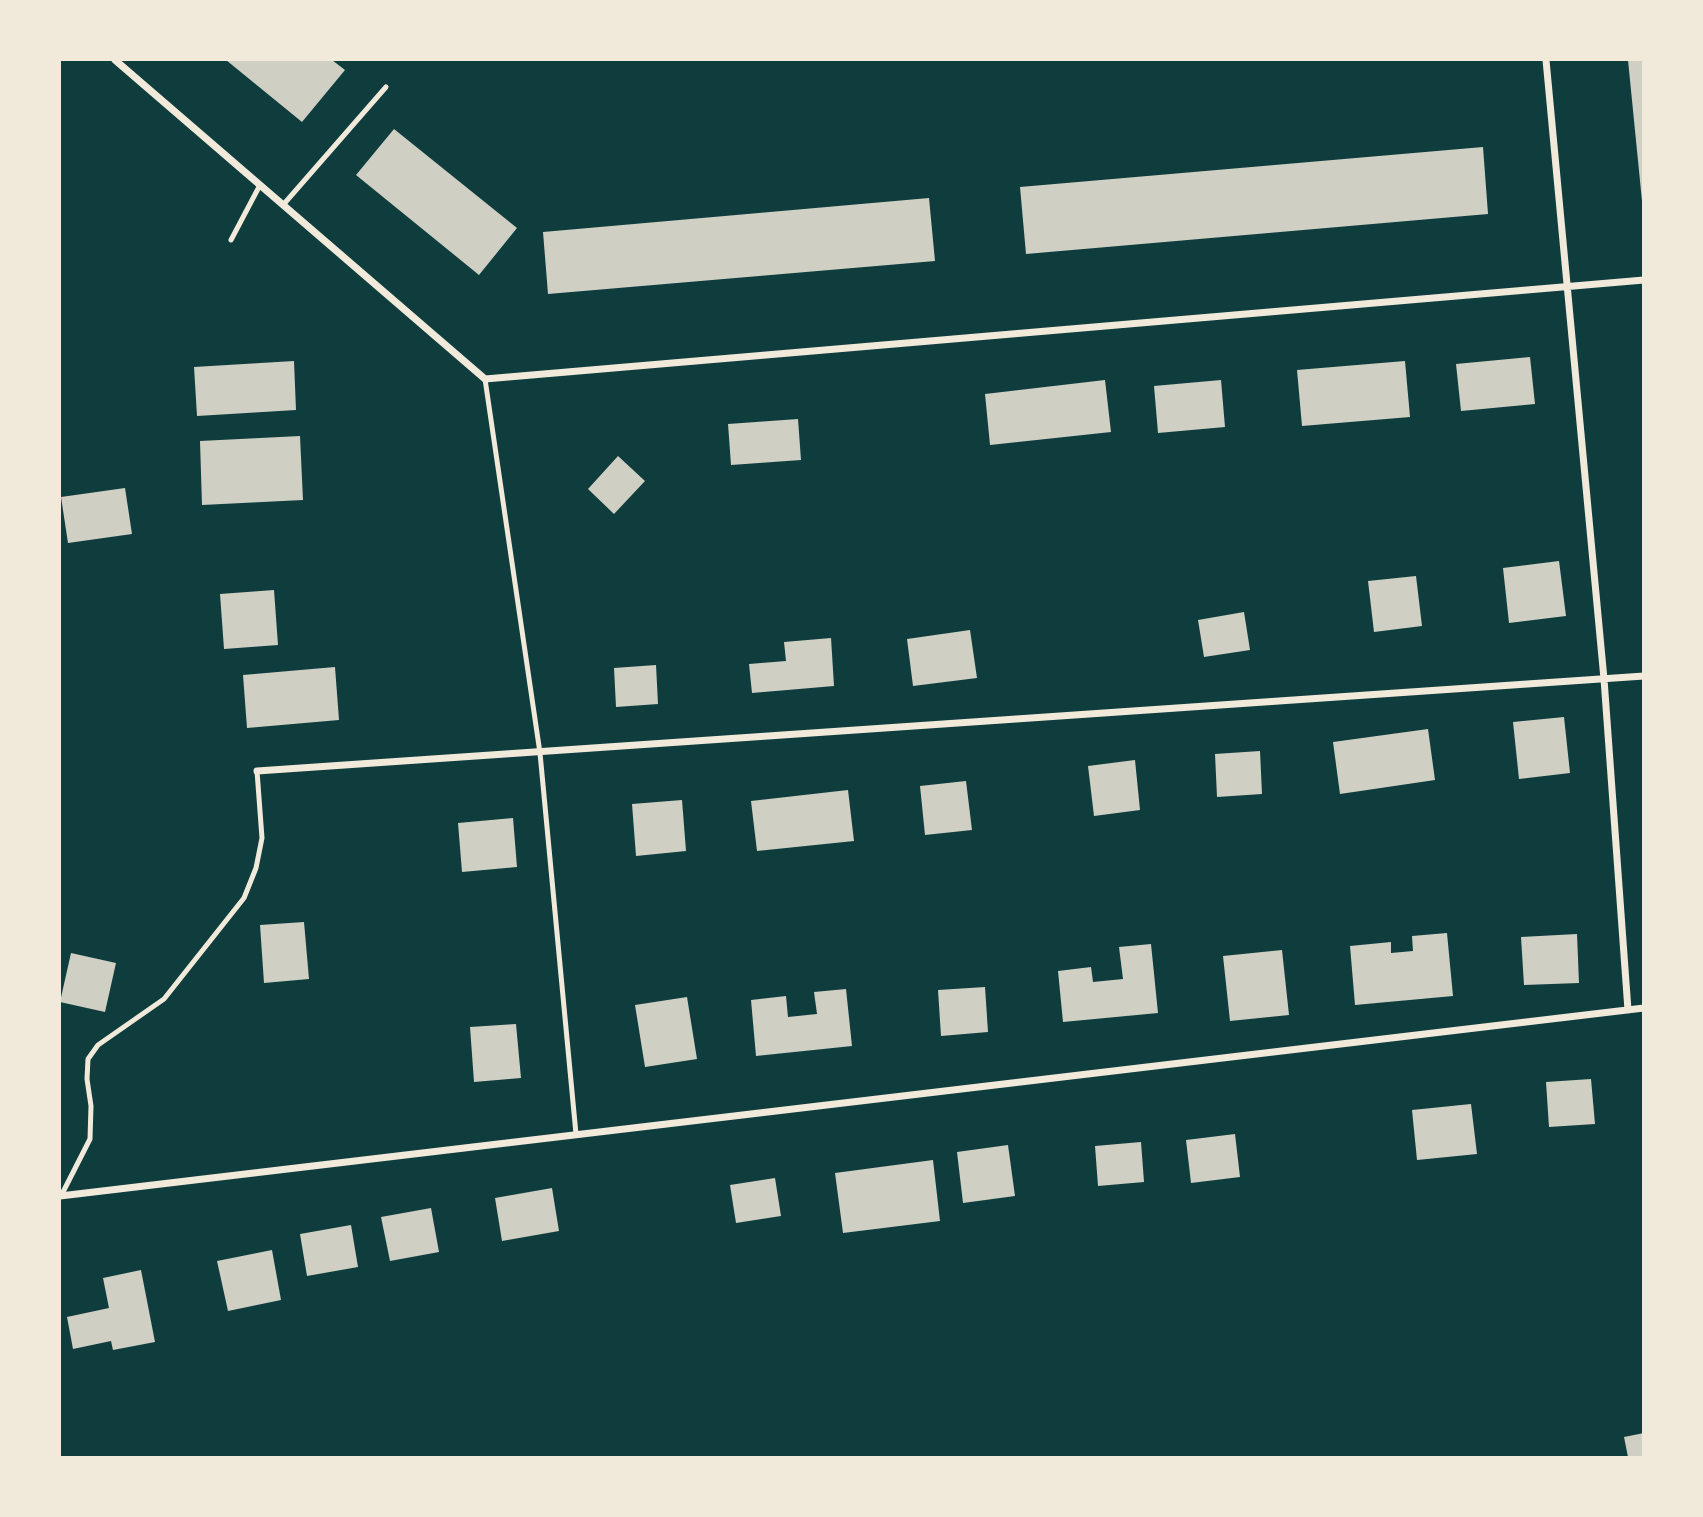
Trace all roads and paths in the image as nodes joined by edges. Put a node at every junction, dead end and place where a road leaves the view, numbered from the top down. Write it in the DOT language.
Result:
graph roads {
  1 [pos="115,60"];
  2 [pos="1546,60"];
  3 [pos="386,87"];
  4 [pos="260,185"];
  5 [pos="283,205"];
  6 [pos="231,240"];
  7 [pos="1643,280"];
  8 [pos="1567,288"];
  9 [pos="485,379"];
  10 [pos="1643,676"];
  11 [pos="1604,679"];
  12 [pos="540,753"];
  13 [pos="257,771"];
  14 [pos="1643,1008"];
  15 [pos="1628,1010"];
  16 [pos="576,1134"];
  17 [pos="60,1196"];
  1 -- 4 [label="street"];
  2 -- 8 [label="street"];
  3 -- 5 [label="lane"];
  4 -- 5 [label="street"];
  4 -- 6 [label="lane"];
  5 -- 9 [label="street"];
  7 -- 8 [label="street"];
  8 -- 9 [label="street"];
  8 -- 11 [label="street"];
  9 -- 12 [label="lane"];
  10 -- 11 [label="street"];
  11 -- 12 [label="street"];
  11 -- 15 [label="street"];
  12 -- 13 [label="street"];
  12 -- 16 [label="lane"];
  13 -- 17 [label="lane"];
  14 -- 15 [label="street"];
  15 -- 16 [label="street"];
  16 -- 17 [label="street"];
}
